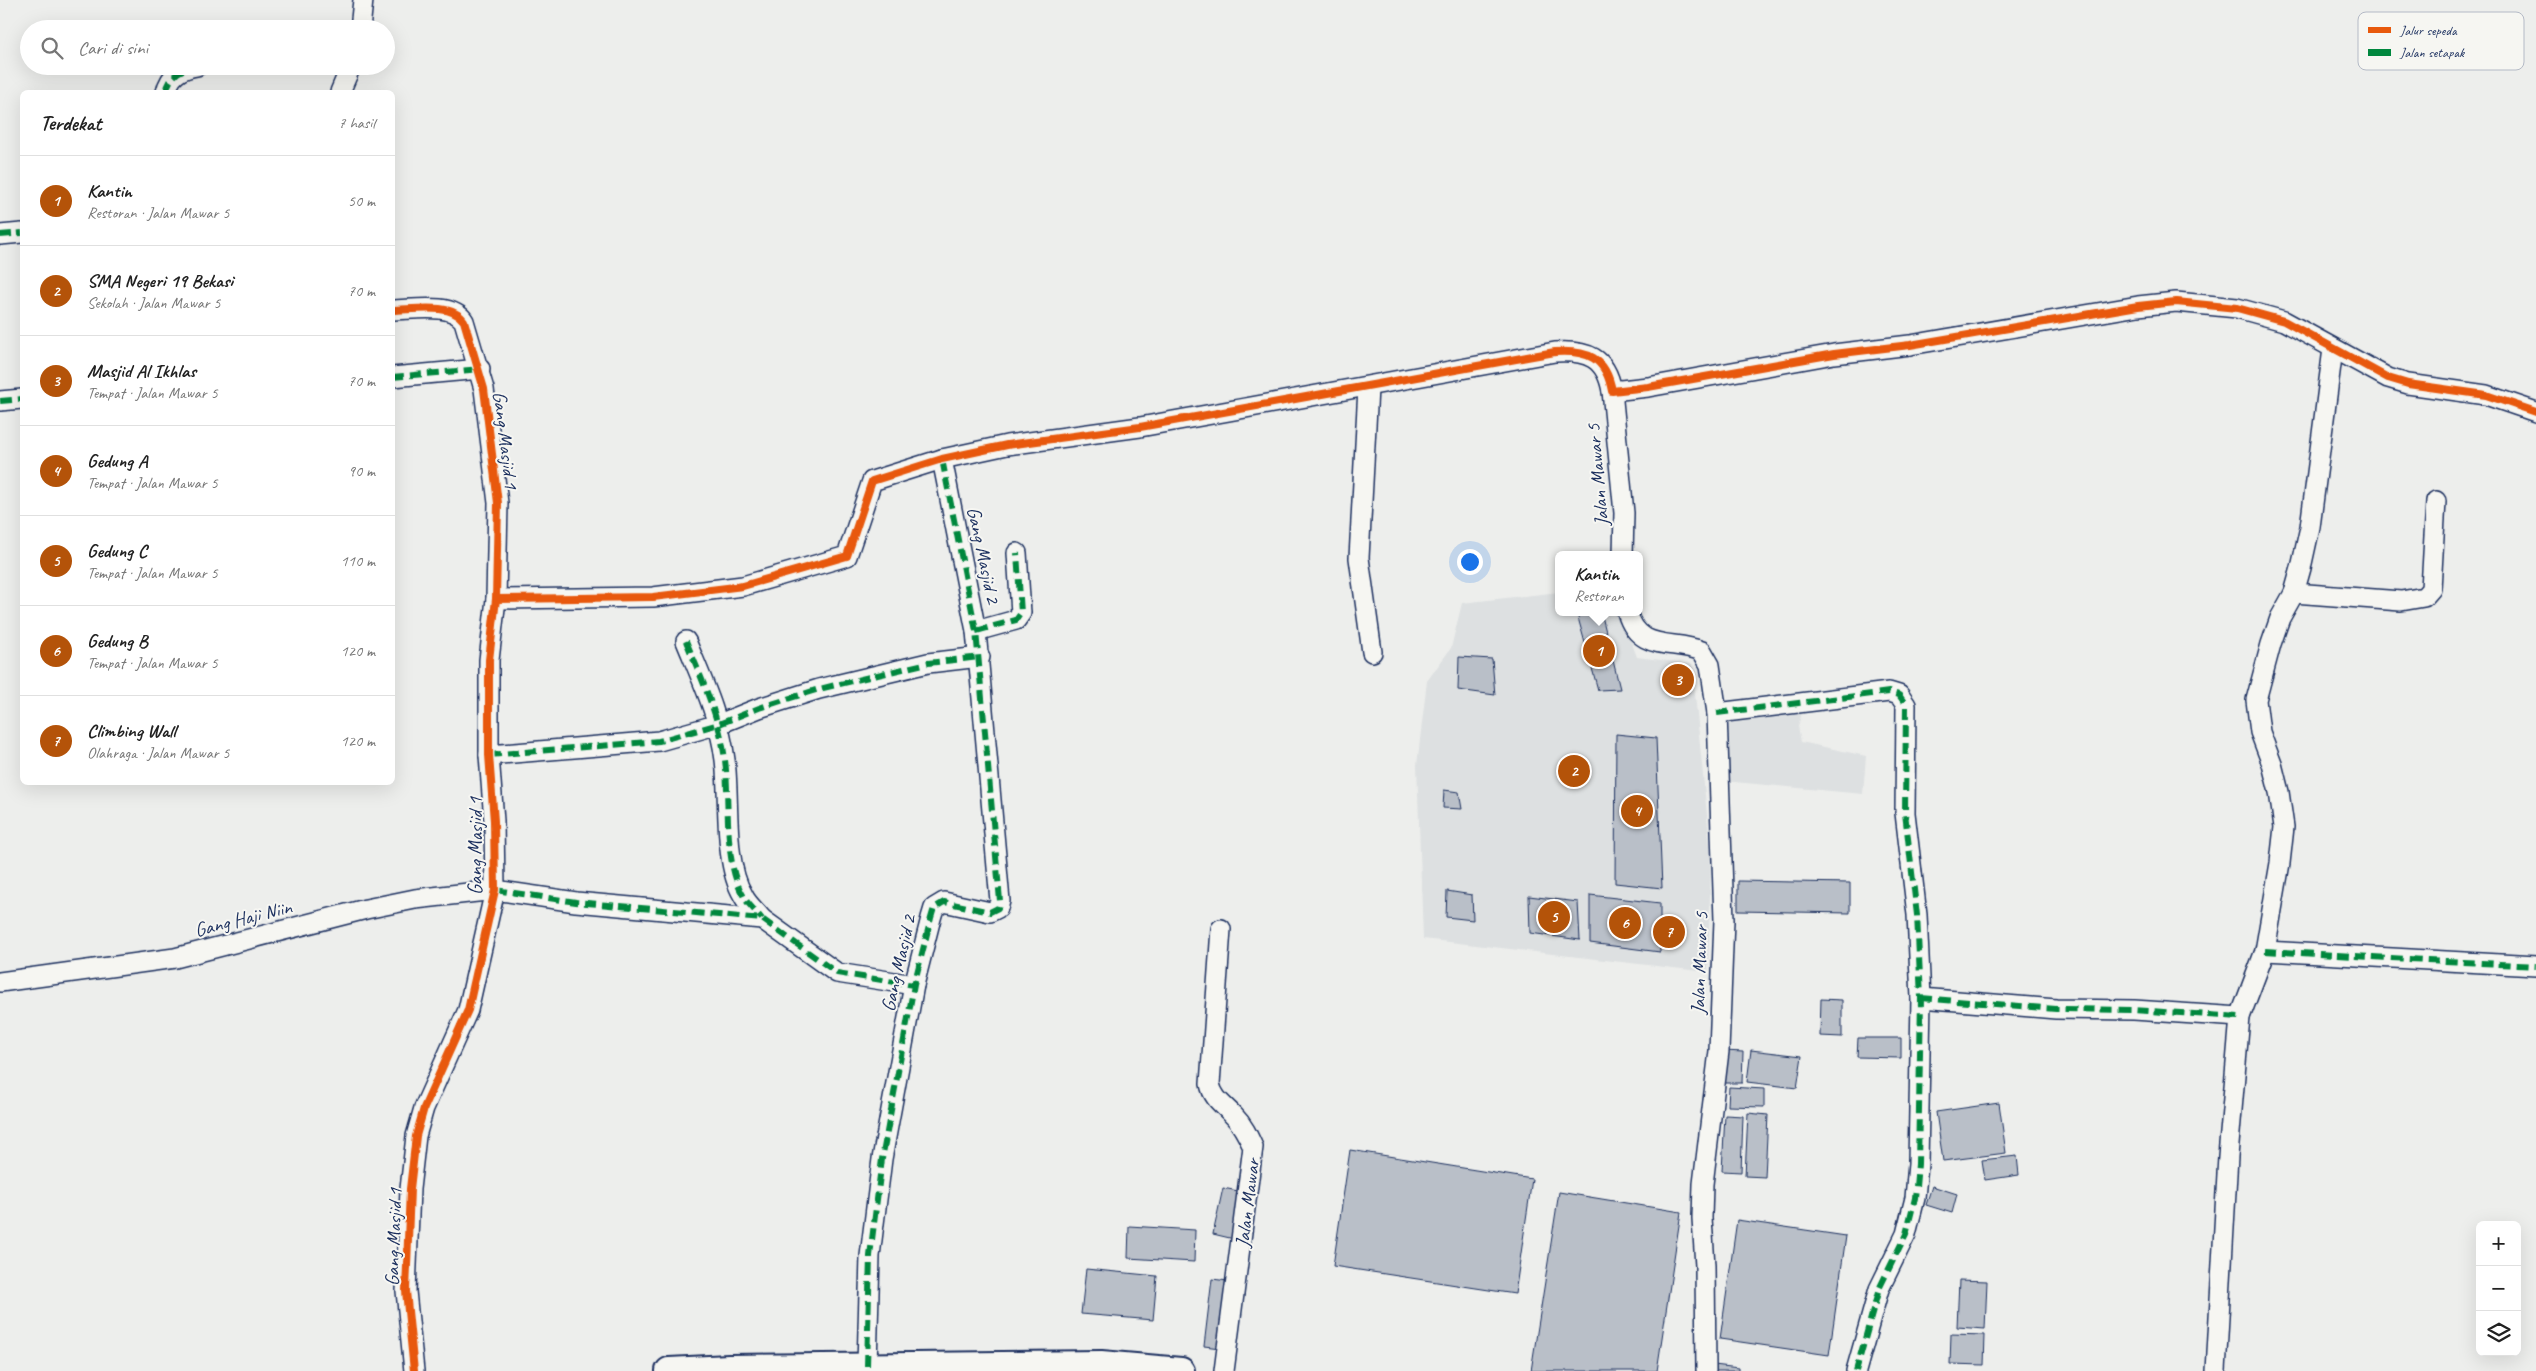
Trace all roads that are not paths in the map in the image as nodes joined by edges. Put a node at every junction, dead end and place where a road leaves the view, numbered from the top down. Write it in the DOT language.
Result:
graph roads {
  1 [pos="363,0"];
  2 [pos="361,20"];
  3 [pos="175,75"];
  4 [pos="347,75"];
  5 [pos="166,90"];
  6 [pos="341,90"];
  7 [pos="20,233"];
  8 [pos="0,235"];
  9 [pos="395,310"];
  10 [pos="2333,349"];
  11 [pos="480,369"];
  12 [pos="395,377"];
  13 [pos="1368,388"];
  14 [pos="1612,391"];
  15 [pos="20,399"];
  16 [pos="0,401"];
  17 [pos="2536,412"];
  18 [pos="942,459"];
  19 [pos="2436,501"];
  20 [pos="1623,551"];
  21 [pos="1017,554"];
  22 [pos="2294,593"];
  23 [pos="496,599"];
  24 [pos="1628,616"];
  25 [pos="976,631"];
  26 [pos="686,641"];
  27 [pos="1372,652"];
  28 [pos="980,657"];
  29 [pos="1717,713"];
  30 [pos="719,724"];
  31 [pos="489,755"];
  32 [pos="494,890"];
  33 [pos="762,919"];
  34 [pos="1221,929"];
  35 [pos="2265,951"];
  36 [pos="2536,966"];
  37 [pos="0,982"];
  38 [pos="914,985"];
  39 [pos="1921,998"];
  40 [pos="2240,1017"];
  41 [pos="867,1366"];
  42 [pos="962,1369"];
  43 [pos="414,1371"];
  44 [pos="669,1371"];
  45 [pos="1181,1371"];
  46 [pos="1224,1371"];
  47 [pos="1706,1371"];
  48 [pos="1856,1371"];
  49 [pos="2216,1371"];
  1 -- 2 [label="street"];
  3 -- 5 [label="street"];
  4 -- 6 [label="street"];
  7 -- 8 [label="street"];
  9 -- 11 [label="street, Gang Masjid 1"];
  10 -- 14 [label="street"];
  10 -- 17 [label="street"];
  10 -- 22 [label="street"];
  11 -- 12 [label="street"];
  11 -- 23 [label="street, Gang Masjid 1"];
  13 -- 14 [label="street, Jalan Mawar 5"];
  13 -- 18 [label="street, Jalan Mawar 5"];
  13 -- 27 [label="street"];
  14 -- 20 [label="street, Jalan Mawar 5"];
  15 -- 16 [label="street"];
  18 -- 23 [label="street, Jalan Mawar 5"];
  18 -- 25 [label="street, Gang Masjid 2"];
  19 -- 22 [label="street"];
  21 -- 25 [label="street"];
  22 -- 35 [label="street"];
  23 -- 31 [label="street, Gang Masjid 1"];
  24 -- 29 [label="street, Jalan Mawar 5"];
  25 -- 28 [label="street, Gang Masjid 2"];
  26 -- 30 [label="street"];
  28 -- 30 [label="street"];
  28 -- 38 [label="street, Gang Masjid 2"];
  29 -- 39 [label="street"];
  29 -- 47 [label="street, Jalan Mawar 5"];
  30 -- 31 [label="street"];
  30 -- 33 [label="street"];
  31 -- 32 [label="street, Gang Masjid 1"];
  32 -- 33 [label="street, Gang Haji Niin"];
  32 -- 37 [label="street, Gang Haji Niin"];
  32 -- 43 [label="street, Gang Masjid 1"];
  33 -- 38 [label="street"];
  34 -- 46 [label="street, Jalan Mawar"];
  35 -- 36 [label="street"];
  35 -- 40 [label="street"];
  38 -- 41 [label="street, Gang Masjid 2"];
  39 -- 40 [label="street"];
  39 -- 48 [label="street"];
  40 -- 49 [label="street"];
  41 -- 42 [label="street"];
  41 -- 44 [label="street"];
  42 -- 45 [label="street"];
}
